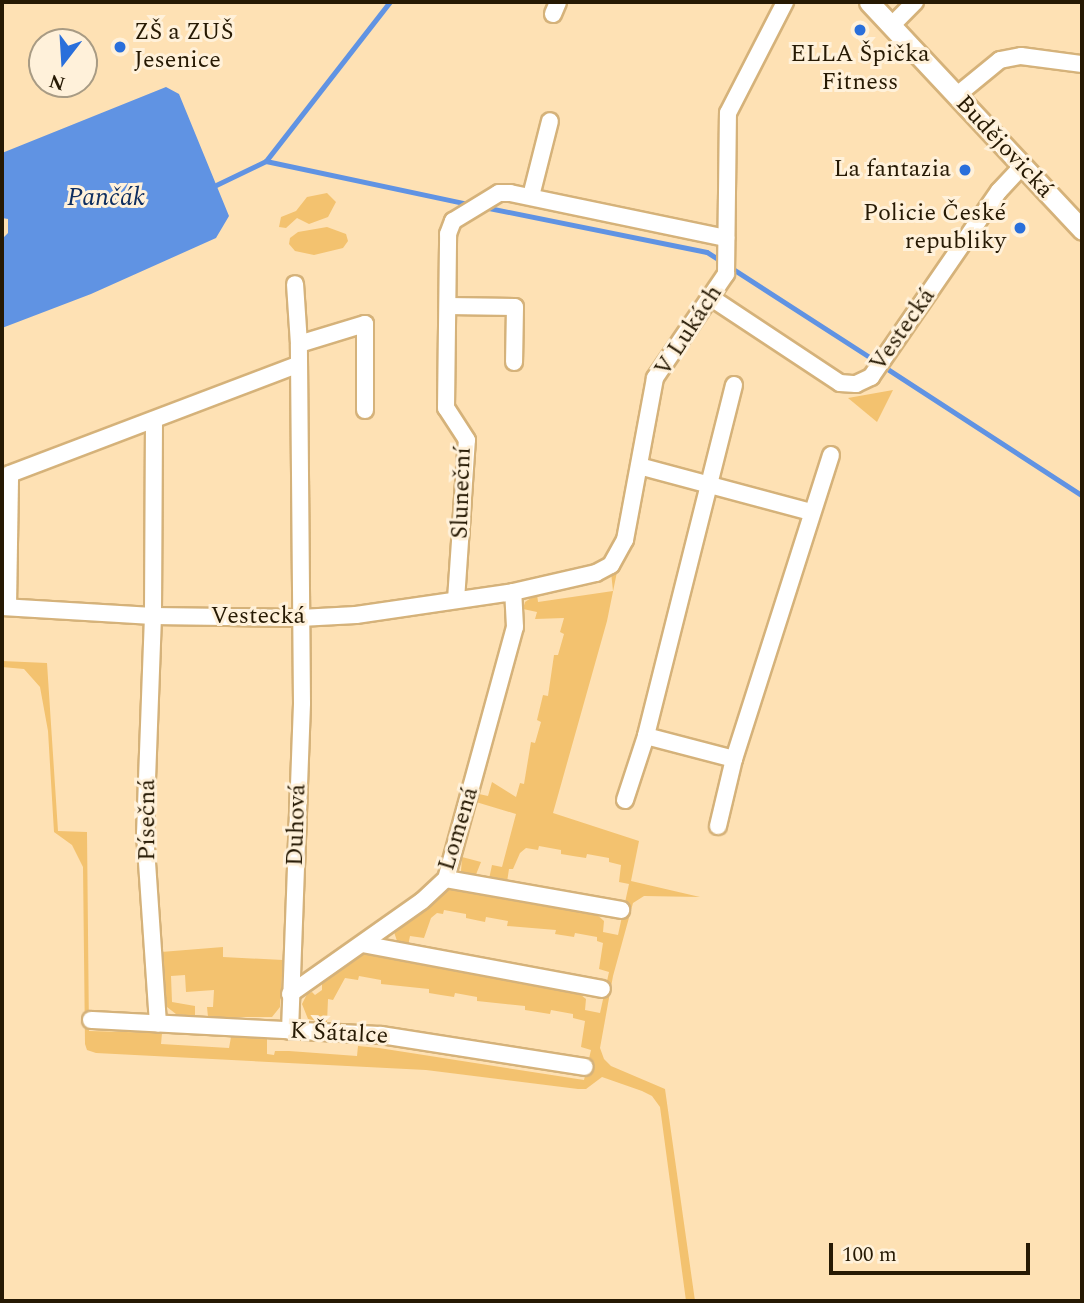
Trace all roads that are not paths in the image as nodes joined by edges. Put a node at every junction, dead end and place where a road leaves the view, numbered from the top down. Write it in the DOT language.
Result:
graph roads {
  1 [pos="785,2"];
  2 [pos="870,2"];
  3 [pos="915,2"];
  4 [pos="891,26"];
  5 [pos="1082,64"];
  6 [pos="956,96"];
  7 [pos="550,121"];
  8 [pos="1022,166"];
  9 [pos="531,196"];
  10 [pos="1082,230"];
  11 [pos="726,238"];
  12 [pos="295,284"];
  13 [pos="710,297"];
  14 [pos="448,306"];
  15 [pos="299,344"];
  16 [pos="514,362"];
  17 [pos="297,365"];
  18 [pos="734,385"];
  19 [pos="365,410"];
  20 [pos="154,421"];
  21 [pos="831,455"];
  22 [pos="639,466"];
  23 [pos="709,484"];
  24 [pos="811,512"];
  25 [pos="513,592"];
  26 [pos="456,600"];
  27 [pos="5,607"];
  28 [pos="153,616"];
  29 [pos="300,618"];
  30 [pos="646,736"];
  31 [pos="734,759"];
  32 [pos="625,800"];
  33 [pos="718,826"];
  34 [pos="446,879"];
  35 [pos="621,910"];
  36 [pos="362,944"];
  37 [pos="602,989"];
  38 [pos="290,994"];
  39 [pos="91,1020"];
  40 [pos="158,1024"];
  41 [pos="290,1031"];
  42 [pos="585,1067"];
  1 -- 11 [label="street, V Lukách"];
  2 -- 4 [label="main road, Budějovická"];
  3 -- 4 [label="street"];
  4 -- 6 [label="main road, Budějovická"];
  5 -- 6 [label="street"];
  6 -- 8 [label="main road, Budějovická"];
  7 -- 9 [label="street"];
  8 -- 10 [label="main road, Budějovická"];
  8 -- 13 [label="street, Vestecká"];
  9 -- 11 [label="street, Sluneční"];
  9 -- 14 [label="street, Sluneční"];
  11 -- 13 [label="street, V Lukách"];
  12 -- 15 [label="street, Duhová"];
  13 -- 22 [label="street, V Lukách"];
  14 -- 16 [label="street"];
  14 -- 26 [label="street, Sluneční"];
  15 -- 17 [label="street, Duhová"];
  15 -- 19 [label="street"];
  17 -- 20 [label="street"];
  17 -- 29 [label="street, Duhová"];
  18 -- 23 [label="street"];
  20 -- 27 [label="street"];
  20 -- 28 [label="street, Písečná"];
  21 -- 24 [label="street"];
  22 -- 23 [label="street"];
  22 -- 25 [label="street, V Lukách"];
  23 -- 24 [label="street"];
  23 -- 30 [label="street"];
  24 -- 31 [label="street"];
  25 -- 26 [label="street, Vestecká"];
  25 -- 34 [label="street, Lomená"];
  26 -- 29 [label="street, Vestecká"];
  27 -- 28 [label="street, Vestecká"];
  28 -- 29 [label="street, Vestecká"];
  28 -- 40 [label="street, Písečná"];
  29 -- 38 [label="street, Duhová"];
  30 -- 31 [label="street"];
  30 -- 32 [label="street"];
  31 -- 33 [label="street"];
  34 -- 35 [label="street"];
  34 -- 36 [label="street, Lomená"];
  36 -- 37 [label="street"];
  36 -- 38 [label="street, Lomená"];
  38 -- 41 [label="street, Duhová"];
  39 -- 40 [label="street, K Šátalce"];
  40 -- 41 [label="street, K Šátalce"];
  41 -- 42 [label="street, K Šátalce"];
}
